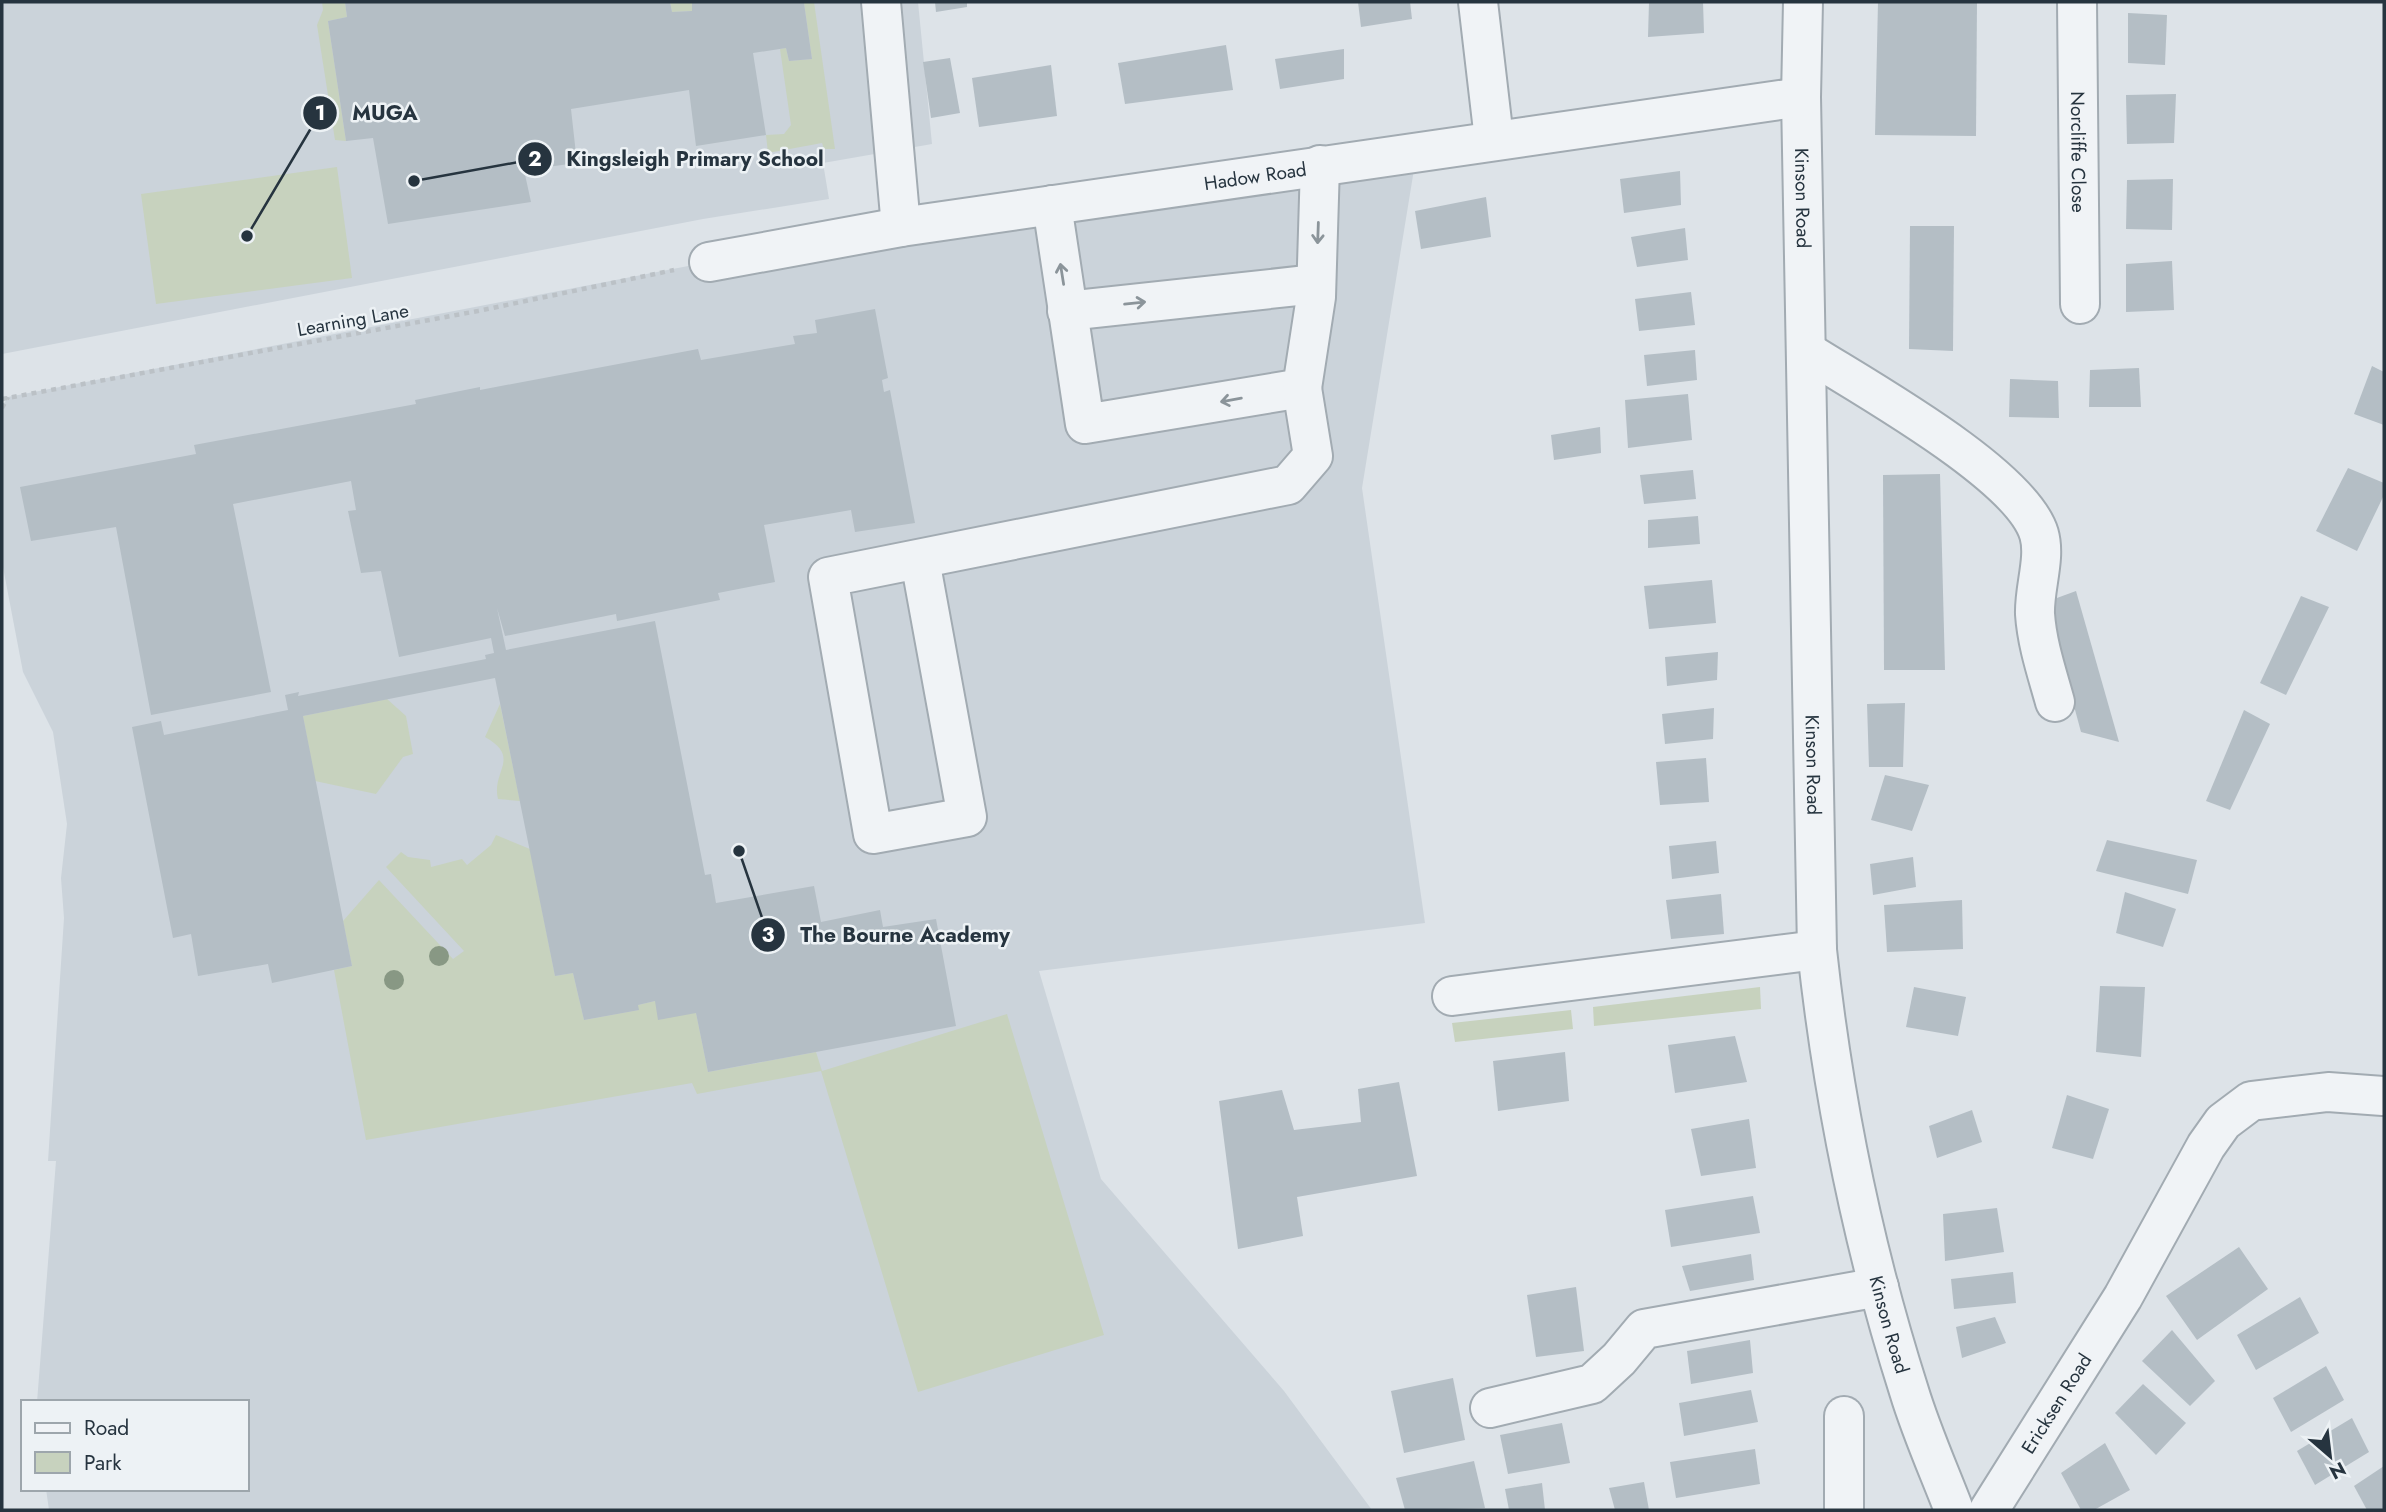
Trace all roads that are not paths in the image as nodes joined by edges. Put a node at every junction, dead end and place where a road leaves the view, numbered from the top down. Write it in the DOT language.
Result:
graph roads {
  1 [pos="881,2"];
  2 [pos="1478,2"];
  3 [pos="1803,2"];
  4 [pos="2077,2"];
  5 [pos="1801,97"];
  6 [pos="1494,139"];
  7 [pos="1320,165"];
  8 [pos="1052,205"];
  9 [pos="901,227"];
  10 [pos="709,262"];
  11 [pos="1317,284"];
  12 [pos="2080,304"];
  13 [pos="1067,311"];
  14 [pos="1806,351"];
  15 [pos="1302,388"];
  16 [pos="920,560"];
  17 [pos="2055,702"];
  18 [pos="1816,950"];
  19 [pos="1452,996"];
  20 [pos="2384,1091"];
  21 [pos="1879,1287"];
  22 [pos="1490,1408"];
  23 [pos="1844,1416"];
  24 [pos="1837,1509"];
  25 [pos="1954,1510"];
  26 [pos="1989,1510"];
  1 -- 9 [label="street"];
  2 -- 6 [label="street"];
  3 -- 5 [label="street, Kinson Road"];
  4 -- 12 [label="street, Norcliffe Close"];
  5 -- 6 [label="street, Hadow Road"];
  5 -- 14 [label="street, Kinson Road"];
  6 -- 7 [label="street, Hadow Road"];
  7 -- 8 [label="street, Hadow Road"];
  7 -- 11 [label="street, one-way"];
  8 -- 9 [label="street, Hadow Road"];
  13 -- 8 [label="street, one-way"];
  9 -- 10 [label="street, Hadow Road"];
  13 -- 11 [label="street, one-way"];
  11 -- 15 [label="street"];
  15 -- 13 [label="street, one-way"];
  14 -- 17 [label="street"];
  14 -- 18 [label="street, Kinson Road"];
  15 -- 16 [label="street"];
  16 -- 16 [label="street"];
  18 -- 19 [label="street"];
  18 -- 21 [label="street, Kinson Road"];
  20 -- 26 [label="street, Ericksen Road"];
  21 -- 22 [label="street"];
  21 -- 25 [label="street, Kinson Road"];
  23 -- 24 [label="street"];
}
